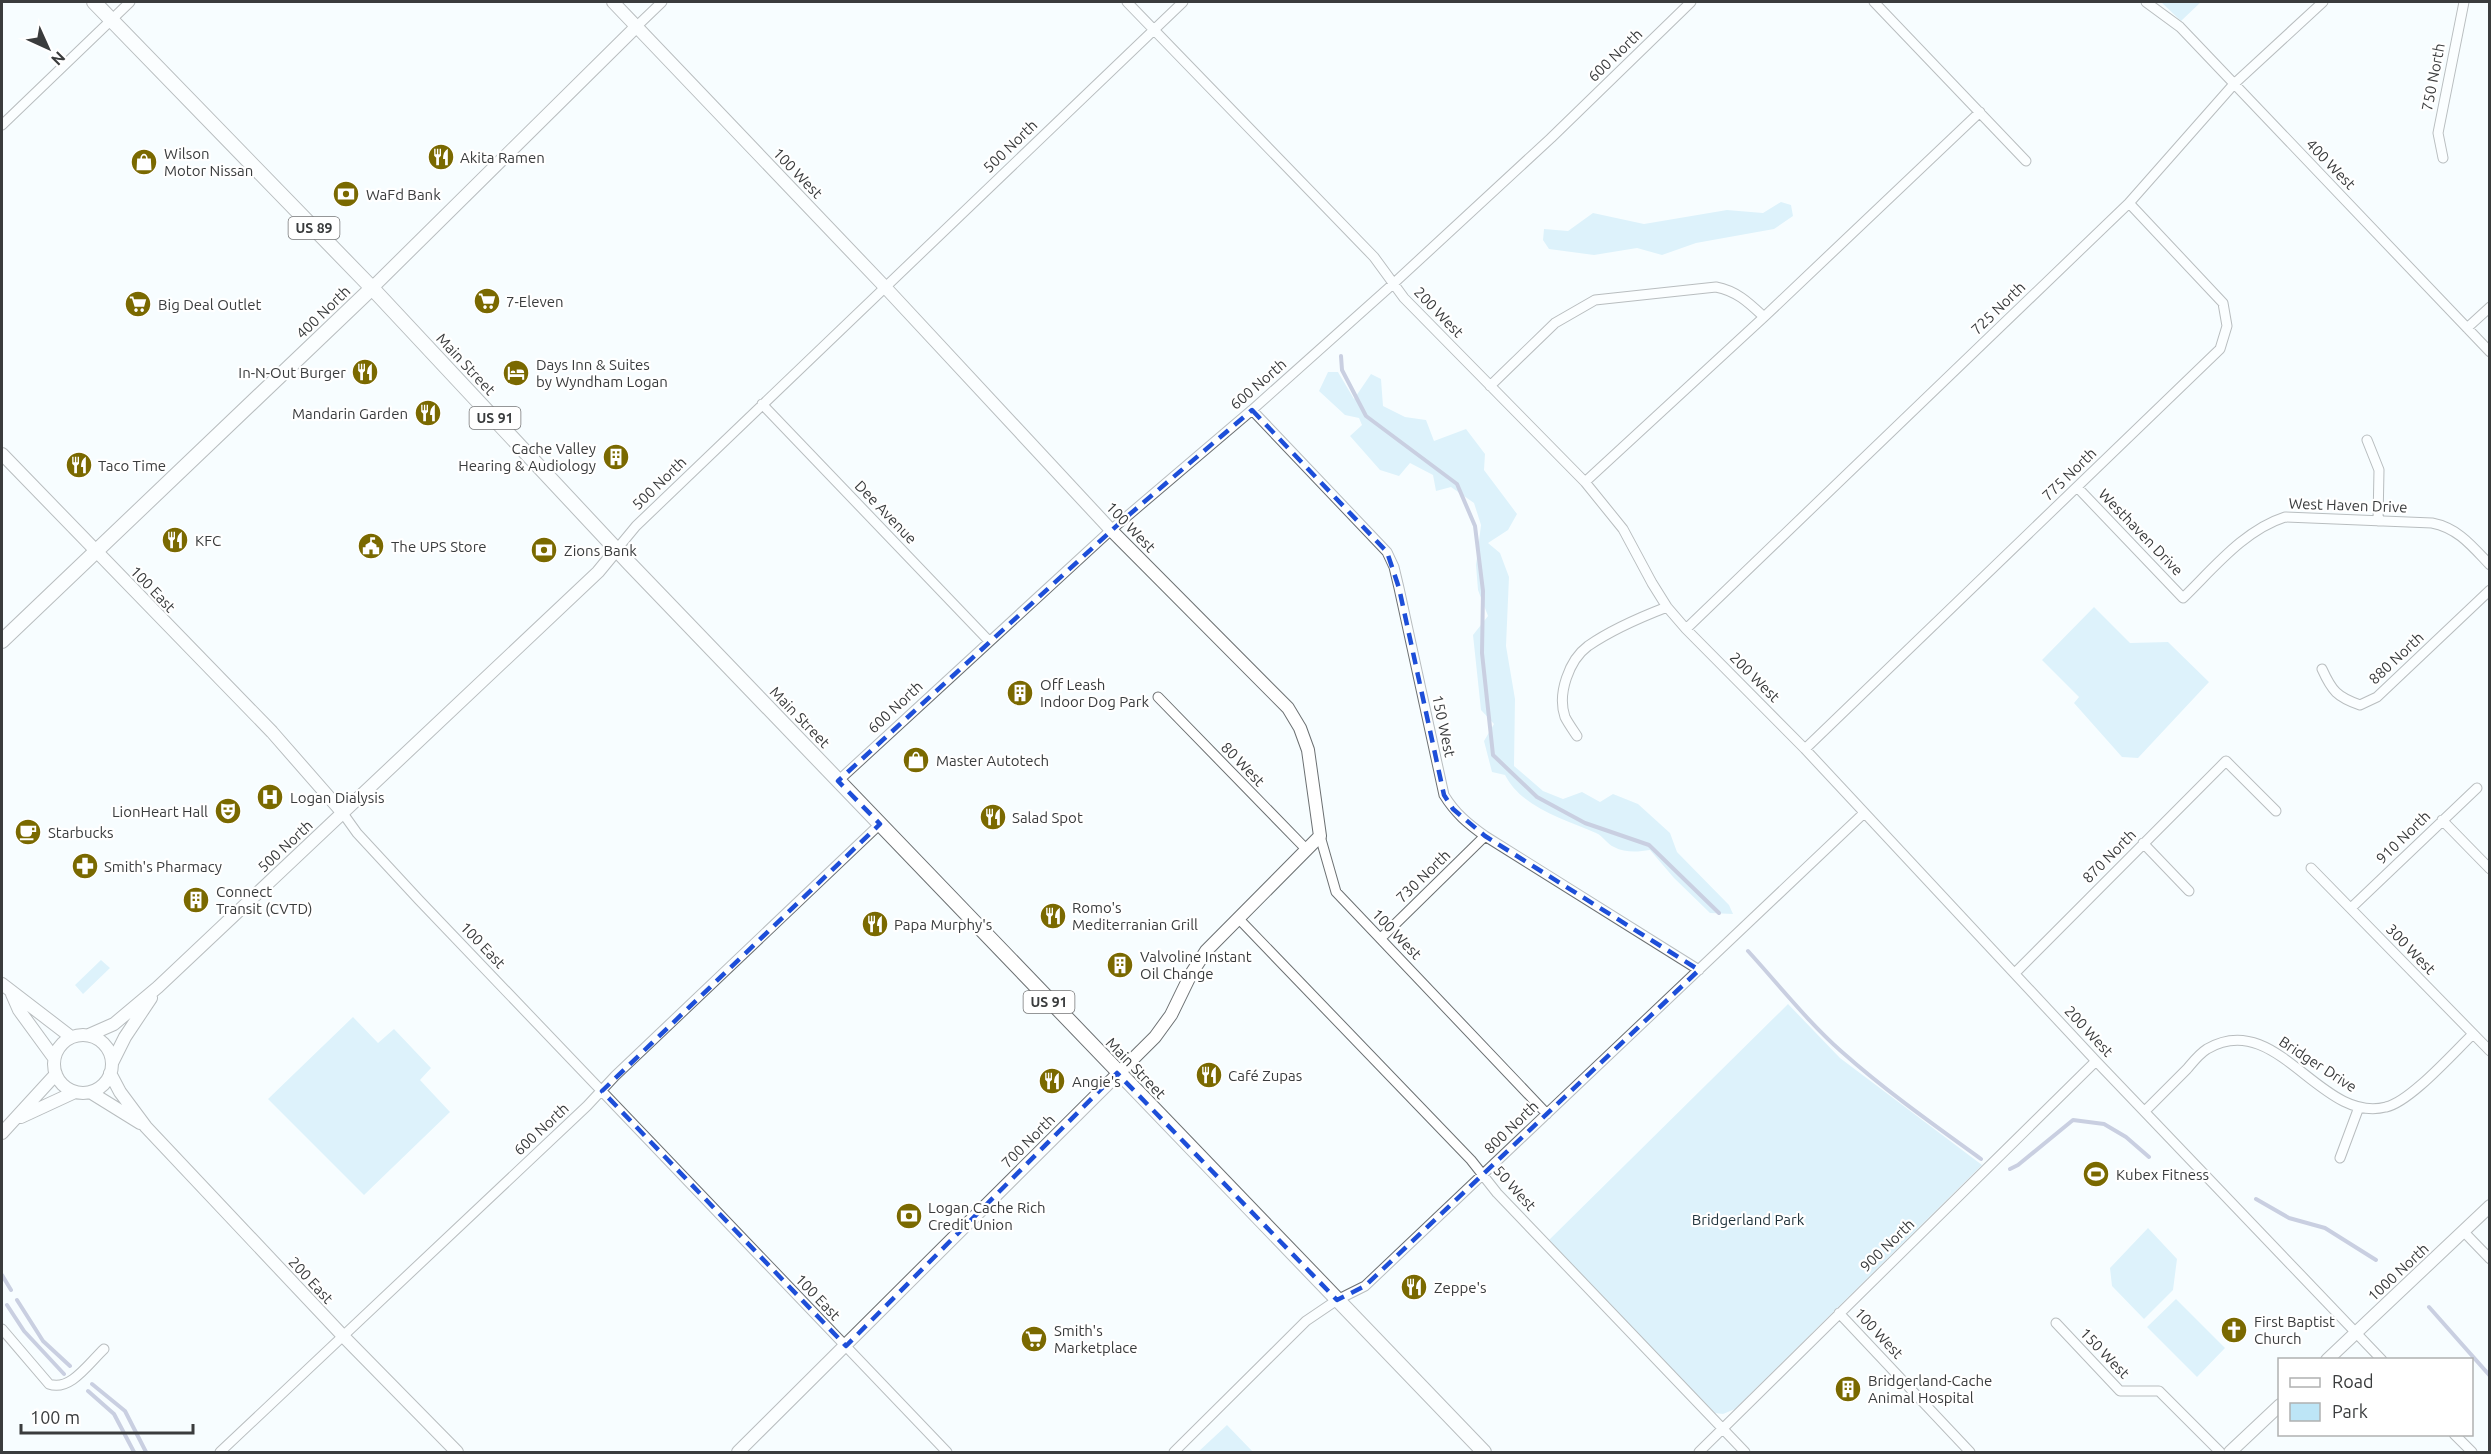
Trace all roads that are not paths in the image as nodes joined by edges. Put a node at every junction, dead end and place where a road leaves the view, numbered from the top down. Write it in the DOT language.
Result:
graph roads {
  1 [pos="94,2"];
  2 [pos="130,2"];
  3 [pos="614,2"];
  4 [pos="662,2"];
  5 [pos="1127,2"];
  6 [pos="1183,2"];
  7 [pos="1691,2"];
  8 [pos="1874,2"];
  9 [pos="2145,2"];
  10 [pos="2323,2"];
  11 [pos="2464,2"];
  12 [pos="111,20"];
  13 [pos="637,26"];
  14 [pos="1154,29"];
  15 [pos="2234,84"];
  16 [pos="1980,112"];
  17 [pos="2,125"];
  18 [pos="2443,158"];
  19 [pos="2026,161"];
  20 [pos="2129,203"];
  21 [pos="1393,284"];
  22 [pos="885,286"];
  23 [pos="372,288"];
  24 [pos="2490,307"];
  25 [pos="1764,317"];
  26 [pos="2467,328"];
  27 [pos="2490,352"];
  28 [pos="1490,386"];
  29 [pos="762,404"];
  30 [pos="1252,410"];
  31 [pos="2367,441"];
  32 [pos="2,454"];
  33 [pos="1585,482"];
  34 [pos="2077,488"];
  35 [pos="2378,521"];
  36 [pos="1111,530"];
  37 [pos="616,549"];
  38 [pos="95,552"];
  39 [pos="2490,565"];
  40 [pos="2490,590"];
  41 [pos="2183,598"];
  42 [pos="1667,607"];
  43 [pos="1686,630"];
  44 [pos="2,641"];
  45 [pos="988,641"];
  46 [pos="2322,669"];
  47 [pos="1158,697"];
  48 [pos="1577,736"];
  49 [pos="1805,749"];
  50 [pos="838,781"];
  51 [pos="2477,788"];
  52 [pos="2276,811"];
  53 [pos="342,812"];
  54 [pos="1863,814"];
  55 [pos="2442,820"];
  56 [pos="880,824"];
  57 [pos="1485,836"];
  58 [pos="1320,837"];
  59 [pos="2143,843"];
  60 [pos="1307,850"];
  61 [pos="2311,868"];
  62 [pos="2490,869"];
  63 [pos="2189,891"];
  64 [pos="2351,908"];
  65 [pos="1238,918"];
  66 [pos="1381,938"];
  67 [pos="1699,969"];
  68 [pos="2015,973"];
  69 [pos="2,984"];
  70 [pos="158,987"];
  71 [pos="12,994"];
  72 [pos="2473,1034"];
  73 [pos="89,1035"];
  74 [pos="71,1037"];
  75 [pos="2490,1051"];
  76 [pos="54,1059"];
  77 [pos="2096,1061"];
  78 [pos="111,1068"];
  79 [pos="1117,1073"];
  80 [pos="56,1074"];
  81 [pos="602,1091"];
  82 [pos="75,1092"];
  83 [pos="90,1092"];
  84 [pos="2359,1107"];
  85 [pos="2145,1111"];
  86 [pos="1547,1114"];
  87 [pos="17,1118"];
  88 [pos="146,1127"];
  89 [pos="2,1133"];
  90 [pos="2340,1158"];
  91 [pos="1482,1175"];
  92 [pos="2490,1206"];
  93 [pos="2463,1231"];
  94 [pos="2490,1259"];
  95 [pos="1337,1300"];
  96 [pos="1839,1312"];
  97 [pos="2056,1323"];
  98 [pos="2,1329"];
  99 [pos="2357,1331"];
  100 [pos="344,1337"];
  101 [pos="846,1346"];
  102 [pos="104,1349"];
  103 [pos="2328,1358"];
  104 [pos="2381,1358"];
  105 [pos="2278,1407"];
  106 [pos="1723,1430"];
  107 [pos="2456,1436"];
  108 [pos="220,1452"];
  109 [pos="457,1452"];
  110 [pos="738,1452"];
  111 [pos="947,1452"];
  112 [pos="1174,1452"];
  113 [pos="1484,1452"];
  114 [pos="1699,1452"];
  115 [pos="1745,1452"];
  116 [pos="1970,1452"];
  117 [pos="2220,1452"];
  118 [pos="2230,1452"];
  119 [pos="2472,1452"];
  1 -- 12 [label="main road, Main Street / US 89"];
  2 -- 12 [label="street"];
  3 -- 13 [label="street, 100 West"];
  4 -- 13 [label="street, 400 North"];
  5 -- 14 [label="street, 200 West"];
  6 -- 14 [label="street, 500 North"];
  7 -- 21 [label="street, 600 North"];
  8 -- 16 [label="street"];
  9 -- 15 [label="street, 400 West"];
  10 -- 15 [label="street, 725 North"];
  11 -- 18 [label="street, 750 North"];
  12 -- 17 [label="street"];
  12 -- 23 [label="main road, Main Street / US 89"];
  13 -- 22 [label="street, 100 West"];
  13 -- 23 [label="street, 400 North"];
  14 -- 21 [label="street, 200 West"];
  14 -- 22 [label="street, 500 North"];
  15 -- 20 [label="street, 725 North"];
  15 -- 26 [label="street, 400 West"];
  16 -- 19 [label="street"];
  16 -- 25 [label="street"];
  20 -- 34 [label="street, 775 North"];
  20 -- 43 [label="street, 725 North"];
  21 -- 28 [label="street, 200 West"];
  21 -- 30 [label="street, 600 North"];
  22 -- 29 [label="street, 500 North"];
  22 -- 36 [label="street, 100 West"];
  23 -- 37 [label="main road, Main Street / US 91"];
  23 -- 38 [label="main road, 400 North"];
  24 -- 26 [label="street"];
  25 -- 28 [label="street"];
  25 -- 33 [label="street"];
  26 -- 27 [label="street, 400 West"];
  28 -- 33 [label="street, 200 West"];
  29 -- 37 [label="street, 500 North"];
  29 -- 45 [label="street, Dee Avenue"];
  30 -- 36 [label="street, 600 North"];
  30 -- 57 [label="street, 150 West"];
  31 -- 35 [label="street"];
  32 -- 38 [label="street, 100 East"];
  33 -- 42 [label="street, 200 West"];
  34 -- 41 [label="street, Westhaven Drive"];
  34 -- 49 [label="street, 775 North"];
  35 -- 39 [label="street, West Haven Drive"];
  35 -- 41 [label="street, West Haven Drive"];
  36 -- 45 [label="street, 600 North"];
  36 -- 58 [label="street, 100 West"];
  37 -- 50 [label="main road, Main Street / US 91"];
  37 -- 53 [label="street, 500 North"];
  38 -- 44 [label="main road, 400 North"];
  38 -- 53 [label="street, 100 East"];
  40 -- 46 [label="street, 880 North"];
  42 -- 43 [label="street, 200 West"];
  42 -- 48 [label="street"];
  43 -- 49 [label="street, 200 West"];
  45 -- 50 [label="street, 600 North"];
  47 -- 60 [label="street, 80 West"];
  49 -- 54 [label="street, 200 West"];
  50 -- 56 [label="main road, Main Street / US 91"];
  51 -- 55 [label="street, 910 North"];
  52 -- 59 [label="street, 870 North"];
  53 -- 70 [label="street, 500 North"];
  53 -- 81 [label="street, 100 East"];
  54 -- 67 [label="street, 800 North"];
  54 -- 68 [label="street, 200 West"];
  55 -- 62 [label="street"];
  55 -- 64 [label="street, 910 North"];
  56 -- 79 [label="main road, Main Street / US 91"];
  56 -- 81 [label="street, 600 North"];
  57 -- 66 [label="street, 730 North"];
  57 -- 67 [label="street, 150 West"];
  58 -- 60 [label="street, 700 North"];
  58 -- 66 [label="street, 100 West"];
  59 -- 63 [label="street"];
  59 -- 68 [label="street, 870 North"];
  60 -- 65 [label="street, 700 North"];
  61 -- 64 [label="street, 300 West"];
  64 -- 72 [label="street, 300 West"];
  65 -- 79 [label="street, 700 North"];
  65 -- 91 [label="street, 50 West"];
  66 -- 86 [label="street, 100 West"];
  67 -- 86 [label="street, 800 North"];
  68 -- 77 [label="street, 200 West"];
  69 -- 71 [label="street"];
  70 -- 73 [label="street, 500 North"];
  70 -- 78 [label="street, 500 North"];
  71 -- 74 [label="street"];
  71 -- 76 [label="street"];
  72 -- 75 [label="street, 300 West"];
  72 -- 84 [label="street, Bridger Drive"];
  73 -- 74 [label="street"];
  73 -- 78 [label="street"];
  74 -- 76 [label="street"];
  76 -- 80 [label="street"];
  77 -- 85 [label="street, 200 West"];
  77 -- 96 [label="street, 900 North"];
  78 -- 83 [label="street"];
  78 -- 88 [label="street, 200 East"];
  79 -- 95 [label="main road, Main Street / US 91"];
  79 -- 101 [label="street, 700 North"];
  80 -- 82 [label="street"];
  80 -- 87 [label="street"];
  81 -- 100 [label="street, 600 North"];
  81 -- 101 [label="street, 100 East"];
  82 -- 83 [label="street"];
  82 -- 87 [label="street"];
  83 -- 88 [label="street, 200 East"];
  84 -- 85 [label="street, Bridger Drive"];
  84 -- 90 [label="street, Bridger Drive"];
  85 -- 99 [label="street, 200 West"];
  86 -- 91 [label="street, 800 North"];
  87 -- 89 [label="street"];
  88 -- 100 [label="street, 200 East"];
  91 -- 95 [label="street, 800 North"];
  91 -- 106 [label="street, 50 West"];
  92 -- 93 [label="street, 1000 North"];
  93 -- 94 [label="street"];
  93 -- 99 [label="street, 1000 North"];
  95 -- 112 [label="street, 800 North"];
  95 -- 113 [label="main road, Main Street / US 91"];
  96 -- 106 [label="street, 900 North"];
  96 -- 116 [label="street, 100 West"];
  97 -- 117 [label="street, 150 West"];
  98 -- 102 [label="street"];
  99 -- 103 [label="street, 1000 North"];
  99 -- 104 [label="street, 200 West"];
  100 -- 108 [label="street, 600 North"];
  100 -- 109 [label="street, 200 East"];
  101 -- 110 [label="street, 700 North"];
  101 -- 111 [label="street, 100 East"];
  105 -- 118 [label="street"];
  106 -- 114 [label="street, 900 North"];
  106 -- 115 [label="street, 50 West"];
  107 -- 119 [label="street"];
}
